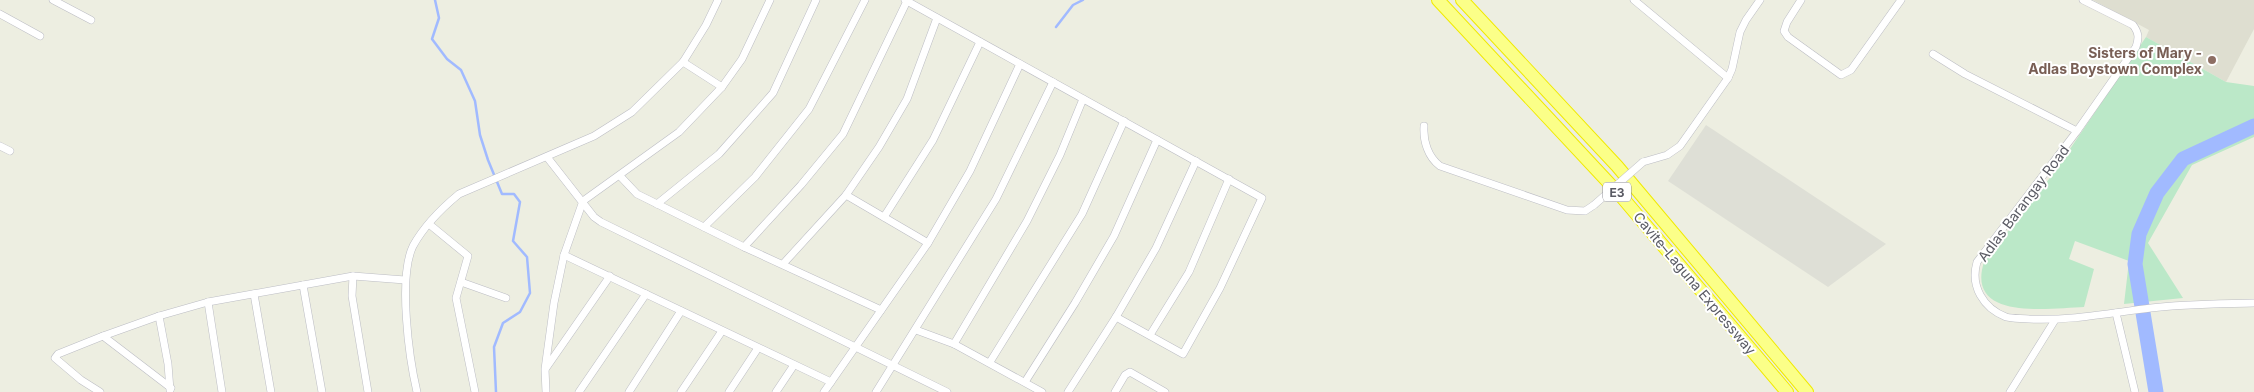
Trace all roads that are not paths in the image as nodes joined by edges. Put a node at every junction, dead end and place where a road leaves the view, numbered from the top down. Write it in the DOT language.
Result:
graph roads {
  1 [pos="53,0"];
  2 [pos="718,0"];
  3 [pos="770,0"];
  4 [pos="816,0"];
  5 [pos="865,0"];
  6 [pos="1438,0"];
  7 [pos="1462,0"];
  8 [pos="1634,0"];
  9 [pos="1760,0"];
  10 [pos="1801,0"];
  11 [pos="1901,0"];
  12 [pos="2082,0"];
  13 [pos="906,1"];
  14 [pos="0,14"];
  15 [pos="938,18"];
  16 [pos="90,20"];
  17 [pos="40,36"];
  18 [pos="980,42"];
  19 [pos="1933,54"];
  20 [pos="683,62"];
  21 [pos="1020,64"];
  22 [pos="1728,78"];
  23 [pos="1052,82"];
  24 [pos="722,87"];
  25 [pos="1083,99"];
  26 [pos="1124,121"];
  27 [pos="1424,126"];
  28 [pos="2077,131"];
  29 [pos="1157,140"];
  30 [pos="0,146"];
  31 [pos="10,151"];
  32 [pos="547,157"];
  33 [pos="1196,161"];
  34 [pos="620,176"];
  35 [pos="1229,179"];
  36 [pos="846,195"];
  37 [pos="583,201"];
  38 [pos="657,204"];
  39 [pos="884,217"];
  40 [pos="429,224"];
  41 [pos="704,227"];
  42 [pos="928,243"];
  43 [pos="744,247"];
  44 [pos="564,255"];
  45 [pos="783,264"];
  46 [pos="354,276"];
  47 [pos="610,276"];
  48 [pos="406,280"];
  49 [pos="461,282"];
  50 [pos="303,285"];
  51 [pos="254,294"];
  52 [pos="646,294"];
  53 [pos="506,298"];
  54 [pos="208,302"];
  55 [pos="2254,303"];
  56 [pos="882,310"];
  57 [pos="681,311"];
  58 [pos="2116,313"];
  59 [pos="159,316"];
  60 [pos="1116,317"];
  61 [pos="2055,320"];
  62 [pos="722,330"];
  63 [pos="916,330"];
  64 [pos="1150,335"];
  65 [pos="103,336"];
  66 [pos="954,344"];
  67 [pos="855,347"];
  68 [pos="758,348"];
  69 [pos="990,362"];
  70 [pos="794,365"];
  71 [pos="893,367"];
  72 [pos="545,369"];
  73 [pos="831,382"];
  74 [pos="1025,382"];
  75 [pos="170,390"];
  76 [pos="100,392"];
  77 [pos="222,392"];
  78 [pos="271,392"];
  79 [pos="322,392"];
  80 [pos="368,392"];
  81 [pos="417,392"];
  82 [pos="475,392"];
  83 [pos="546,392"];
  84 [pos="579,392"];
  85 [pos="629,392"];
  86 [pos="681,392"];
  87 [pos="729,392"];
  88 [pos="776,392"];
  89 [pos="824,392"];
  90 [pos="876,392"];
  91 [pos="947,392"];
  92 [pos="1042,392"];
  93 [pos="1068,392"];
  94 [pos="1115,392"];
  95 [pos="1164,392"];
  96 [pos="1787,392"];
  97 [pos="1807,392"];
  98 [pos="2010,392"];
  99 [pos="2134,392"];
  1 -- 16 [label="street"];
  2 -- 20 [label="street"];
  3 -- 24 [label="street"];
  4 -- 38 [label="street"];
  5 -- 41 [label="street"];
  6 -- 96 [label="highway, Cavite–Laguna Expressway / E3"];
  7 -- 97 [label="highway, Cavite–Laguna Expressway / E3"];
  8 -- 22 [label="street"];
  9 -- 22 [label="street"];
  10 -- 11 [label="street"];
  12 -- 28 [label="street, Adlas Barangay Road"];
  13 -- 15 [label="street"];
  13 -- 43 [label="street"];
  14 -- 17 [label="street"];
  15 -- 18 [label="street"];
  15 -- 36 [label="street"];
  18 -- 21 [label="street"];
  18 -- 39 [label="street"];
  19 -- 28 [label="street"];
  20 -- 24 [label="street"];
  20 -- 32 [label="street"];
  21 -- 23 [label="street"];
  21 -- 42 [label="street"];
  22 -- 27 [label="street, bridge"];
  23 -- 25 [label="street"];
  23 -- 63 [label="street"];
  24 -- 34 [label="street"];
  25 -- 26 [label="street"];
  25 -- 66 [label="street"];
  26 -- 29 [label="street"];
  26 -- 69 [label="street"];
  28 -- 61 [label="street, Adlas Barangay Road"];
  29 -- 33 [label="street"];
  29 -- 74 [label="street"];
  30 -- 31 [label="street"];
  32 -- 37 [label="street"];
  32 -- 40 [label="street"];
  33 -- 35 [label="street"];
  33 -- 60 [label="street"];
  34 -- 37 [label="street"];
  34 -- 38 [label="street"];
  35 -- 64 [label="street"];
  35 -- 64 [label="street"];
  36 -- 39 [label="street"];
  36 -- 45 [label="street"];
  37 -- 44 [label="street"];
  37 -- 67 [label="street"];
  38 -- 41 [label="street"];
  39 -- 42 [label="street"];
  40 -- 48 [label="street"];
  40 -- 49 [label="street"];
  41 -- 43 [label="street"];
  42 -- 56 [label="street"];
  43 -- 45 [label="street"];
  44 -- 47 [label="street"];
  44 -- 72 [label="street"];
  45 -- 56 [label="street"];
  46 -- 48 [label="street"];
  46 -- 50 [label="street"];
  46 -- 80 [label="street"];
  47 -- 52 [label="street"];
  47 -- 72 [label="street"];
  48 -- 81 [label="street"];
  49 -- 53 [label="street"];
  49 -- 82 [label="street"];
  50 -- 51 [label="street"];
  50 -- 79 [label="street"];
  51 -- 54 [label="street"];
  51 -- 78 [label="street"];
  52 -- 57 [label="street"];
  52 -- 84 [label="street"];
  54 -- 59 [label="street"];
  54 -- 77 [label="street"];
  55 -- 58 [label="street, Adlas Barangay Road"];
  56 -- 67 [label="street"];
  57 -- 62 [label="street"];
  57 -- 85 [label="street"];
  58 -- 61 [label="street, Adlas Barangay Road"];
  58 -- 99 [label="street"];
  59 -- 65 [label="street"];
  59 -- 75 [label="street"];
  60 -- 64 [label="street"];
  60 -- 93 [label="street"];
  61 -- 98 [label="street"];
  62 -- 68 [label="street"];
  62 -- 86 [label="street"];
  63 -- 66 [label="street"];
  63 -- 71 [label="street"];
  65 -- 75 [label="street"];
  65 -- 76 [label="street"];
  66 -- 69 [label="street"];
  67 -- 71 [label="street"];
  67 -- 73 [label="street"];
  68 -- 70 [label="street"];
  68 -- 87 [label="street"];
  69 -- 74 [label="street"];
  70 -- 73 [label="street"];
  70 -- 88 [label="street"];
  71 -- 90 [label="street"];
  71 -- 91 [label="street"];
  72 -- 83 [label="street"];
  73 -- 89 [label="street"];
  74 -- 92 [label="street"];
  94 -- 95 [label="street"];
}
